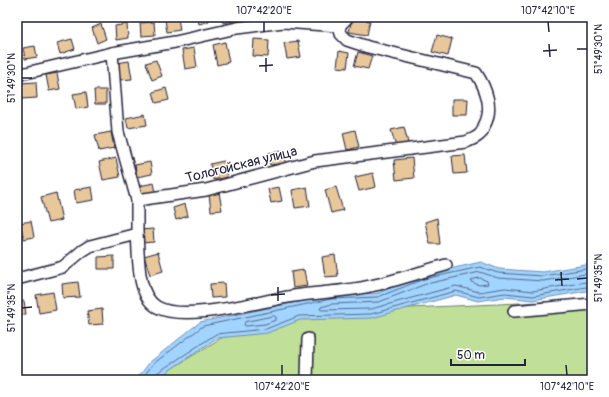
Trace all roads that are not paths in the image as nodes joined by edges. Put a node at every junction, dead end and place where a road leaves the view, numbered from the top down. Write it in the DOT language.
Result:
graph roads {
  1 [pos="348,17"];
  2 [pos="339,26"];
  3 [pos="112,53"];
  4 [pos="17,75"];
  5 [pos="137,200"];
  6 [pos="137,234"];
  7 [pos="446,265"];
  8 [pos="17,279"];
  9 [pos="592,304"];
  10 [pos="514,311"];
  11 [pos="308,339"];
  12 [pos="307,380"];
  1 -- 2 [label="street"];
  2 -- 3 [label="street"];
  2 -- 5 [label="street, Тологойская улица"];
  3 -- 4 [label="street"];
  3 -- 5 [label="street"];
  5 -- 6 [label="street"];
  6 -- 7 [label="street"];
  6 -- 8 [label="street"];
  9 -- 10 [label="street"];
  11 -- 12 [label="street"];
}
